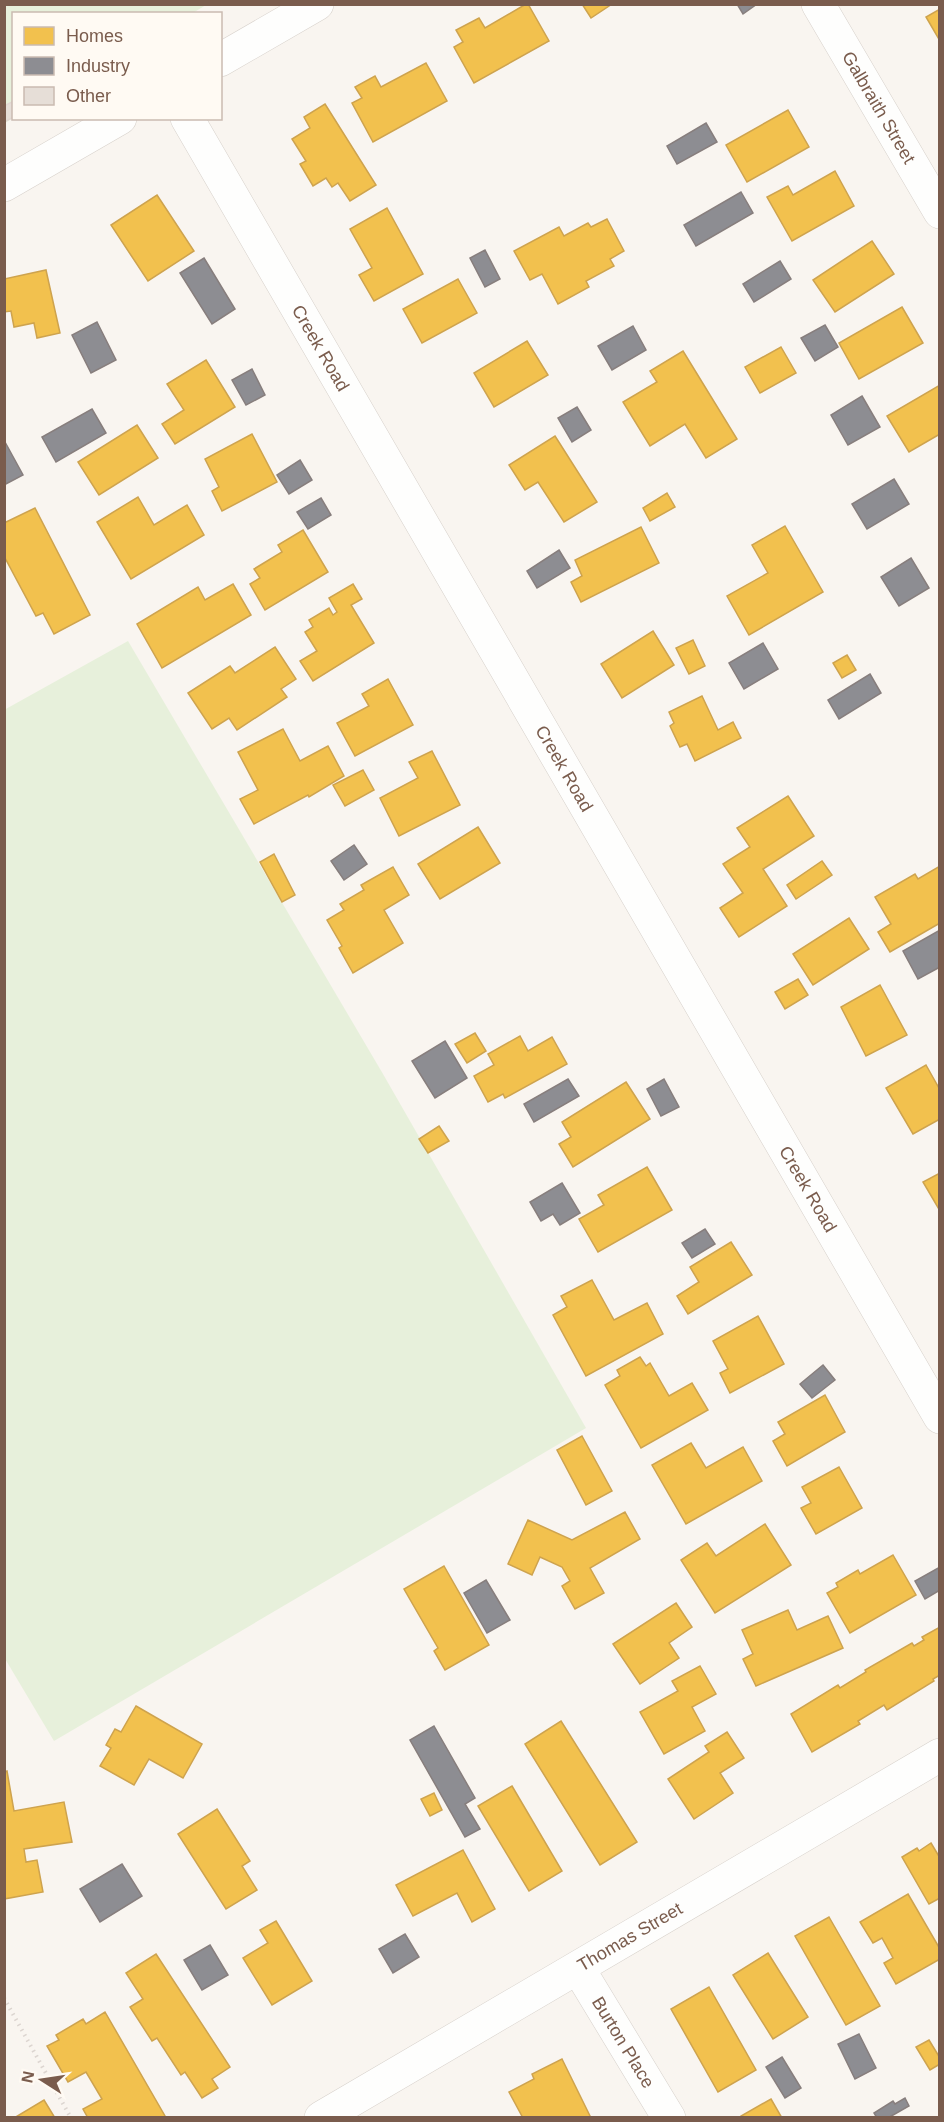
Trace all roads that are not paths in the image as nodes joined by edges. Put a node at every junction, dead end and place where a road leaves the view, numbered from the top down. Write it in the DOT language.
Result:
graph roads {
  1 [pos="317,4"];
  2 [pos="818,4"];
  3 [pos="222,59"];
  4 [pos="117,120"];
  5 [pos="188,120"];
  6 [pos="4,185"];
  7 [pos="939,212"];
  8 [pos="939,1417"];
  9 [pos="939,1755"];
  10 [pos="578,1968"];
  11 [pos="321,2118"];
  12 [pos="669,2118"];
  1 -- 3 [label="street"];
  2 -- 7 [label="street, Galbraith Street"];
  4 -- 6 [label="street"];
  5 -- 8 [label="street, Creek Road"];
  9 -- 10 [label="street, Thomas Street"];
  10 -- 11 [label="street, Thomas Street"];
  10 -- 12 [label="street, Burton Place"];
}
